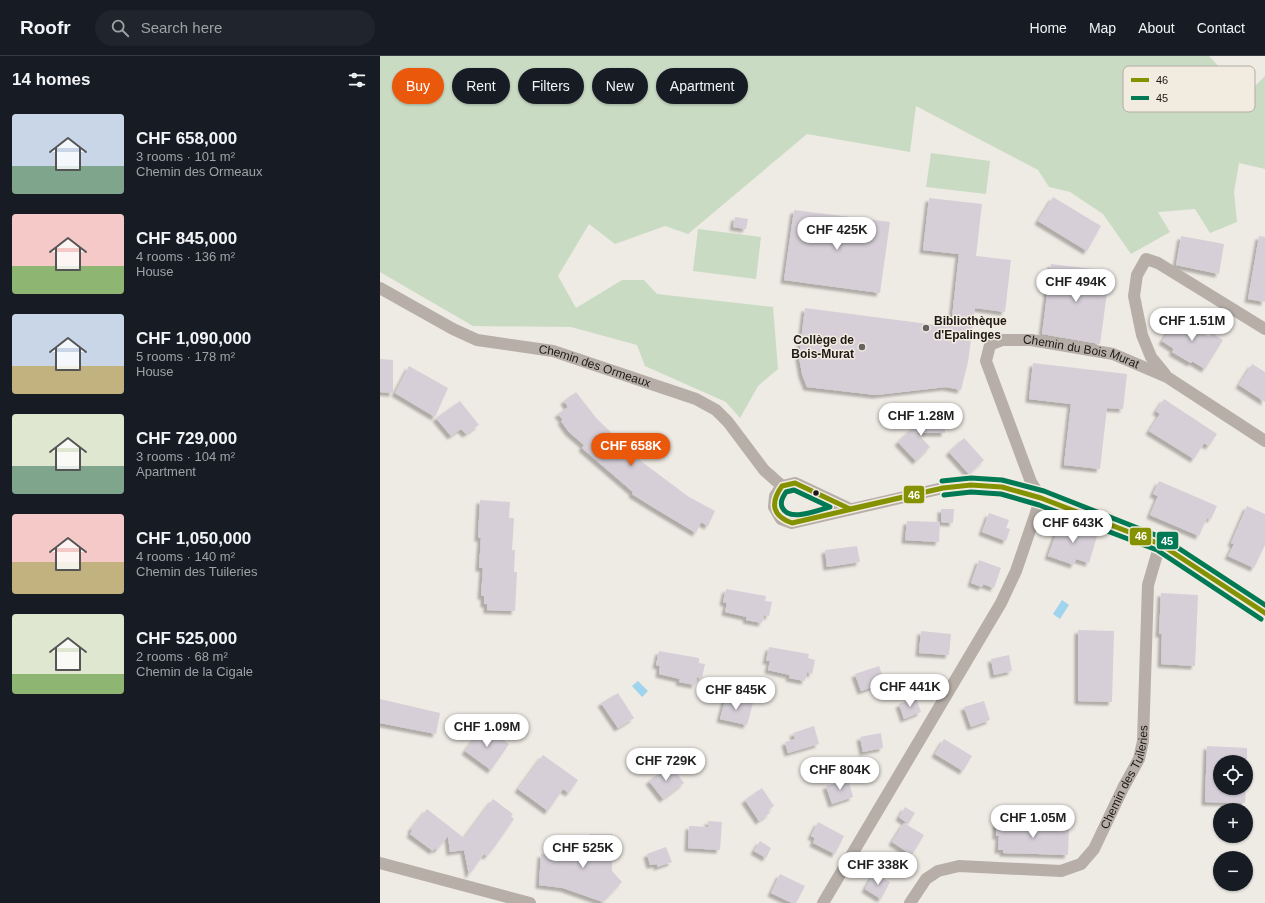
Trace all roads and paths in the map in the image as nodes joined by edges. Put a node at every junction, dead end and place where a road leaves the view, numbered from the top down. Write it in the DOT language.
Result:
graph roads {
  1 [pos="380,288"];
  2 [pos="1265,329"];
  3 [pos="1167,377"];
  4 [pos="1265,441"];
  5 [pos="782,486"];
  6 [pos="1041,498"];
  7 [pos="850,509"];
  8 [pos="1160,544"];
  9 [pos="1265,614"];
  10 [pos="380,863"];
  11 [pos="530,903"];
  12 [pos="823,903"];
  13 [pos="910,903"];
  1 -- 5 [label="street, Chemin des Ormeaux"];
  2 -- 3 [label="street, Chemin du Bois Murat"];
  3 -- 4 [label="street, Chemin du Bois Murat"];
  3 -- 6 [label="street, Chemin du Bois Murat"];
  5 -- 7 [label="street"];
  5 -- 7 [label="street"];
  6 -- 7 [label="street"];
  6 -- 8 [label="street"];
  6 -- 12 [label="street"];
  8 -- 9 [label="street"];
  8 -- 13 [label="street, Chemin des Tuileries"];
  10 -- 11 [label="street"];
}
